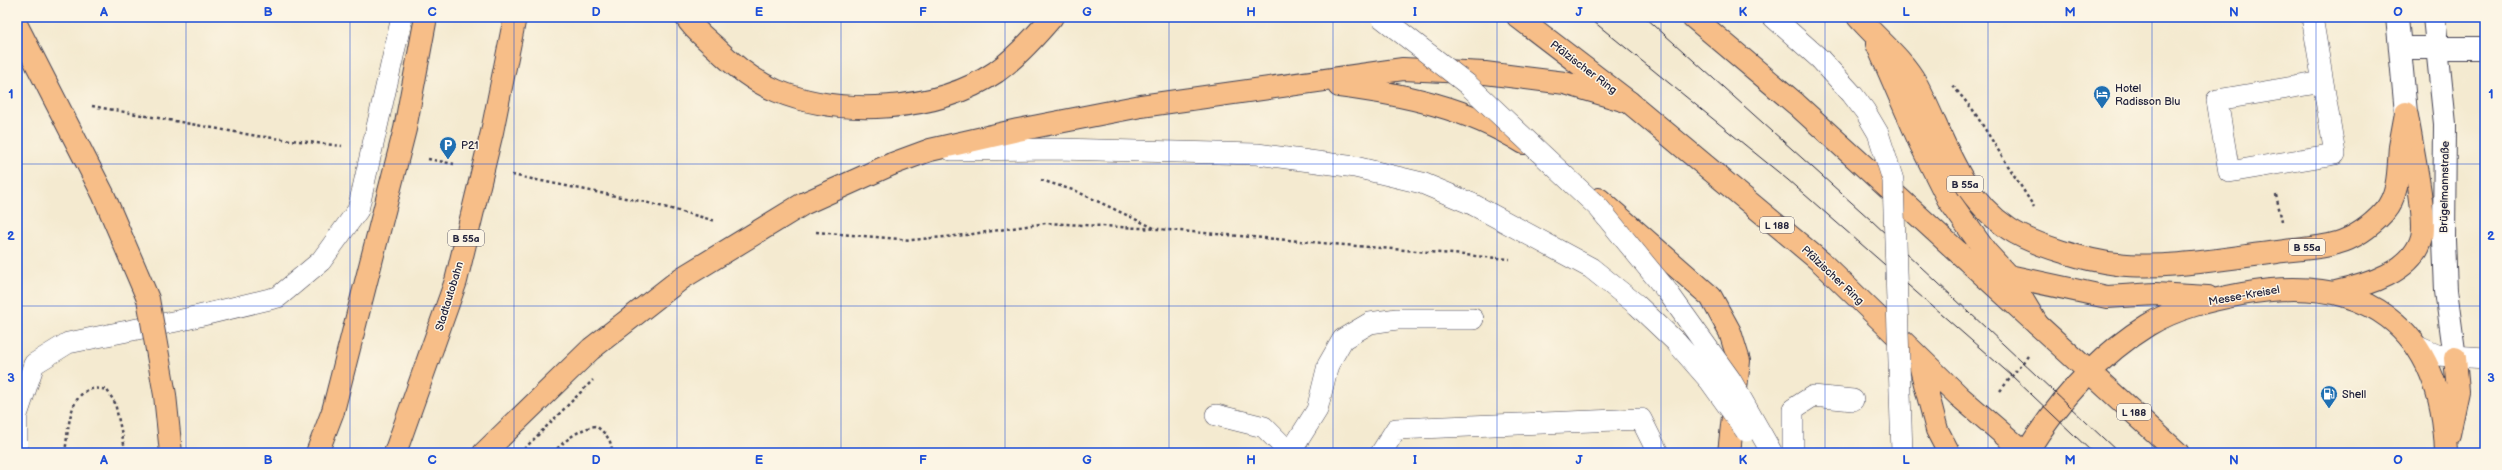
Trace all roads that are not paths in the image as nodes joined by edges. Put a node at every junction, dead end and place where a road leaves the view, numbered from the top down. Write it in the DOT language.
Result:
graph roads {
  1 [pos="402,17"];
  2 [pos="426,17"];
  3 [pos="515,17"];
  4 [pos="686,17"];
  5 [pos="1052,17"];
  6 [pos="1381,17"];
  7 [pos="1518,17"];
  8 [pos="1693,17"];
  9 [pos="1773,17"];
  10 [pos="1858,17"];
  11 [pos="2312,17"];
  12 [pos="2397,17"];
  13 [pos="2434,17"];
  14 [pos="17,26"];
  15 [pos="1873,34"];
  16 [pos="2437,47"];
  17 [pos="2400,48"];
  18 [pos="2485,48"];
  19 [pos="2323,82"];
  20 [pos="1308,83"];
  21 [pos="1629,102"];
  22 [pos="2406,113"];
  23 [pos="930,150"];
  24 [pos="1978,270"];
  25 [pos="2009,277"];
  26 [pos="2336,292"];
  27 [pos="2219,298"];
  28 [pos="1473,318"];
  29 [pos="2037,324"];
  30 [pos="2416,346"];
  31 [pos="1918,358"];
  32 [pos="2455,358"];
  33 [pos="2485,358"];
  34 [pos="2090,371"];
  35 [pos="1853,400"];
  36 [pos="1216,415"];
  37 [pos="2446,449"];
  38 [pos="18,453"];
  39 [pos="172,453"];
  40 [pos="317,453"];
  41 [pos="395,453"];
  42 [pos="484,453"];
  43 [pos="1290,453"];
  44 [pos="1381,453"];
  45 [pos="1658,453"];
  46 [pos="1729,453"];
  47 [pos="1761,453"];
  48 [pos="1772,453"];
  49 [pos="1792,453"];
  50 [pos="1902,453"];
  51 [pos="1949,453"];
  52 [pos="2026,453"];
  53 [pos="2178,453"];
  1 -- 38 [label="lane"];
  2 -- 40 [label="main road, bridge"];
  3 -- 41 [label="main road, Stadtautobahn / B 55a, bridge"];
  4 -- 5 [label="main road"];
  6 -- 48 [label="lane, bridge"];
  7 -- 21 [label="main road, Pfälzischer Ring / L 188"];
  8 -- 24 [label="main road, L 188"];
  9 -- 50 [label="lane, bridge"];
  10 -- 15 [label="main road, B 55a"];
  11 -- 19 [label="lane"];
  12 -- 17 [label="street"];
  13 -- 16 [label="street, Brügelmannstraße"];
  14 -- 39 [label="main road, bridge"];
  15 -- 22 [label="main road, B 55a"];
  15 -- 25 [label="main road, B 55a"];
  16 -- 17 [label="street"];
  16 -- 18 [label="street"];
  16 -- 32 [label="street, Brügelmannstraße"];
  17 -- 22 [label="street"];
  19 -- 19 [label="lane"];
  20 -- 21 [label="main road"];
  20 -- 23 [label="main road"];
  20 -- 46 [label="main road"];
  21 -- 31 [label="main road, Pfälzischer Ring / L 188"];
  22 -- 26 [label="main road"];
  23 -- 42 [label="main road, bridge"];
  23 -- 47 [label="lane, bridge"];
  24 -- 25 [label="main road"];
  24 -- 29 [label="main road, L 188"];
  25 -- 27 [label="main road"];
  25 -- 29 [label="main road, B 55a"];
  26 -- 27 [label="main road, Messe-Kreisel"];
  26 -- 30 [label="main road, Messe-Kreisel"];
  27 -- 34 [label="main road, Messe-Kreisel"];
  28 -- 43 [label="lane"];
  29 -- 34 [label="main road, L 188"];
  30 -- 32 [label="lane"];
  30 -- 37 [label="main road, Messe-Kreisel"];
  31 -- 51 [label="main road"];
  31 -- 52 [label="main road, Pfälzischer Ring / L 188"];
  32 -- 33 [label="lane"];
  32 -- 37 [label="main road"];
  34 -- 52 [label="main road, Messe-Kreisel"];
  34 -- 53 [label="main road, L 188"];
  35 -- 49 [label="lane"];
  36 -- 43 [label="lane"];
  44 -- 45 [label="lane"];
}
